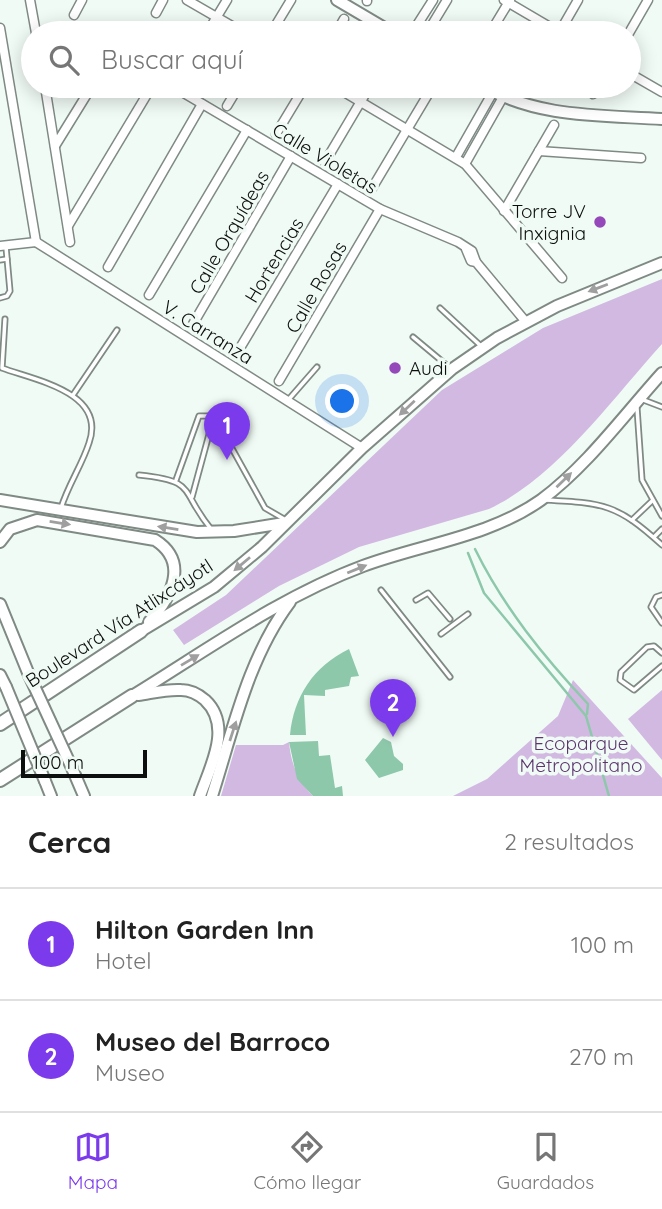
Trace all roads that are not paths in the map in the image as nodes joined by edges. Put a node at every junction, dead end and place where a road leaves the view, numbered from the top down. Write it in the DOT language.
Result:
graph roads {
  1 [pos="30,0"];
  2 [pos="82,0"];
  3 [pos="163,0"];
  4 [pos="187,0"];
  5 [pos="226,0"];
  6 [pos="291,0"];
  7 [pos="337,0"];
  8 [pos="433,0"];
  9 [pos="447,0"];
  10 [pos="579,0"];
  11 [pos="648,0"];
  12 [pos="507,1"];
  13 [pos="156,13"];
  14 [pos="74,15"];
  15 [pos="216,17"];
  16 [pos="34,21"];
  17 [pos="214,21"];
  18 [pos="223,21"];
  19 [pos="278,21"];
  20 [pos="373,21"];
  21 [pos="420,21"];
  22 [pos="434,21"];
  23 [pos="496,21"];
  24 [pos="540,21"];
  25 [pos="566,21"];
  26 [pos="636,21"];
  27 [pos="0,28"];
  28 [pos="641,81"];
  29 [pos="662,92"];
  30 [pos="47,98"];
  31 [pos="85,98"];
  32 [pos="145,98"];
  33 [pos="192,98"];
  34 [pos="232,98"];
  35 [pos="298,98"];
  36 [pos="356,98"];
  37 [pos="363,98"];
  38 [pos="426,98"];
  39 [pos="495,98"];
  40 [pos="496,98"];
  41 [pos="512,98"];
  42 [pos="361,101"];
  43 [pos="202,104"];
  44 [pos="227,106"];
  45 [pos="662,119"];
  46 [pos="554,125"];
  47 [pos="408,129"];
  48 [pos="247,130"];
  49 [pos="276,134"];
  50 [pos="55,146"];
  51 [pos="539,151"];
  52 [pos="291,156"];
  53 [pos="456,157"];
  54 [pos="641,158"];
  55 [pos="324,162"];
  56 [pos="465,163"];
  57 [pos="338,184"];
  58 [pos="371,190"];
  59 [pos="380,209"];
  60 [pos="504,211"];
  61 [pos="68,226"];
  62 [pos="36,242"];
  63 [pos="70,242"];
  64 [pos="3,246"];
  65 [pos="7,258"];
  66 [pos="0,260"];
  67 [pos="662,263"];
  68 [pos="108,267"];
  69 [pos="562,278"];
  70 [pos="149,295"];
  71 [pos="0,298"];
  72 [pos="440,308"];
  73 [pos="5,319"];
  74 [pos="526,322"];
  75 [pos="193,324"];
  76 [pos="117,330"];
  77 [pos="413,337"];
  78 [pos="482,348"];
  79 [pos="237,353"];
  80 [pos="1,368"];
  81 [pos="317,368"];
  82 [pos="452,369"];
  83 [pos="662,373"];
  84 [pos="279,381"];
  85 [pos="73,395"];
  86 [pos="637,400"];
  87 [pos="287,401"];
  88 [pos="662,407"];
  89 [pos="214,416"];
  90 [pos="362,448"];
  91 [pos="139,475"];
  92 [pos="176,480"];
  93 [pos="192,497"];
  94 [pos="0,500"];
  95 [pos="541,500"];
  96 [pos="652,501"];
  97 [pos="60,510"];
  98 [pos="662,516"];
  99 [pos="632,520"];
  100 [pos="285,521"];
  101 [pos="662,529"];
  102 [pos="215,533"];
  103 [pos="654,538"];
  104 [pos="0,542"];
  105 [pos="662,545"];
  106 [pos="381,590"];
  107 [pos="662,595"];
  108 [pos="295,596"];
  109 [pos="416,600"];
  110 [pos="0,604"];
  111 [pos="468,614"];
  112 [pos="450,618"];
  113 [pos="662,623"];
  114 [pos="141,631"];
  115 [pos="441,634"];
  116 [pos="662,653"];
  117 [pos="662,667"];
  118 [pos="0,675"];
  119 [pos="450,677"];
  120 [pos="132,696"];
  121 [pos="0,724"];
  122 [pos="0,779"];
  123 [pos="51,796"];
  124 [pos="84,796"];
  125 [pos="200,796"];
  126 [pos="212,796"];
  1 -- 16 [label="street"];
  2 -- 14 [label="street"];
  3 -- 13 [label="street"];
  4 -- 15 [label="street"];
  5 -- 15 [label="street"];
  6 -- 19 [label="street"];
  7 -- 20 [label="main road"];
  8 -- 21 [label="street"];
  9 -- 22 [label="street"];
  10 -- 25 [label="street"];
  11 -- 26 [label="street"];
  12 -- 23 [label="street"];
  12 -- 24 [label="street"];
  15 -- 17 [label="street"];
  15 -- 18 [label="street"];
  27 -- 62 [label="street"];
  28 -- 29 [label="street"];
  30 -- 50 [label="street"];
  31 -- 50 [label="street"];
  32 -- 61 [label="street"];
  33 -- 43 [label="street, Calle Violetas"];
  34 -- 44 [label="street"];
  35 -- 49 [label="street"];
  36 -- 42 [label="street"];
  37 -- 42 [label="street"];
  38 -- 47 [label="street"];
  39 -- 53 [label="street"];
  40 -- 56 [label="street"];
  41 -- 45 [label="main road"];
  42 -- 47 [label="street"];
  42 -- 55 [label="street"];
  43 -- 48 [label="street, Calle Violetas"];
  43 -- 68 [label="street"];
  46 -- 51 [label="street"];
  47 -- 53 [label="street"];
  47 -- 58 [label="street"];
  48 -- 52 [label="street, Calle Violetas"];
  48 -- 70 [label="street"];
  50 -- 61 [label="street"];
  51 -- 54 [label="street"];
  51 -- 60 [label="street"];
  52 -- 57 [label="street, Calle Violetas"];
  52 -- 75 [label="street, Calle Orquídeas"];
  53 -- 56 [label="street"];
  56 -- 60 [label="street"];
  57 -- 59 [label="street, Calle Violetas"];
  57 -- 79 [label="street, Hortencias"];
  59 -- 74 [label="street, Calle Violetas"];
  59 -- 84 [label="street, Calle Rosas"];
  60 -- 69 [label="street"];
  61 -- 63 [label="street"];
  62 -- 64 [label="street"];
  62 -- 87 [label="street, V. Carranza"];
  64 -- 65 [label="lane"];
  65 -- 66 [label="lane"];
  65 -- 71 [label="lane"];
  67 -- 74 [label="main road, Boulevard Vía Atlixcáyotl, one-way"];
  72 -- 78 [label="lane"];
  73 -- 80 [label="lane"];
  74 -- 78 [label="main road, Boulevard Vía Atlixcáyotl"];
  76 -- 85 [label="lane"];
  77 -- 82 [label="lane"];
  78 -- 82 [label="main road, Boulevard Vía Atlixcáyotl"];
  80 -- 85 [label="lane"];
  81 -- 87 [label="lane"];
  82 -- 90 [label="main road, Boulevard Vía Atlixcáyotl, one-way"];
  83 -- 86 [label="main road"];
  85 -- 97 [label="lane"];
  86 -- 88 [label="lane"];
  95 -- 86 [label="main road, one-way"];
  86 -- 96 [label="lane"];
  87 -- 90 [label="street, V. Carranza"];
  89 -- 92 [label="lane"];
  89 -- 93 [label="lane"];
  89 -- 100 [label="lane"];
  90 -- 100 [label="main road, Boulevard Vía Atlixcáyotl"];
  91 -- 92 [label="lane"];
  92 -- 93 [label="lane"];
  93 -- 102 [label="lane"];
  94 -- 97 [label="main road"];
  95 -- 99 [label="lane"];
  108 -- 95 [label="main road, one-way"];
  96 -- 98 [label="lane"];
  96 -- 99 [label="lane"];
  102 -- 97 [label="main road, one-way"];
  99 -- 103 [label="lane"];
  100 -- 102 [label="main road"];
  100 -- 114 [label="main road, Boulevard Vía Atlixcáyotl, one-way"];
  101 -- 103 [label="lane"];
  103 -- 105 [label="lane"];
  104 -- 114 [label="main road, one-way"];
  106 -- 119 [label="lane"];
  107 -- 113 [label="lane"];
  120 -- 108 [label="main road, one-way"];
  126 -- 108 [label="main road, one-way"];
  109 -- 112 [label="lane"];
  110 -- 124 [label="main road, bridge"];
  111 -- 115 [label="lane"];
  114 -- 121 [label="main road, Boulevard Vía Atlixcáyotl"];
  116 -- 117 [label="lane"];
  118 -- 123 [label="main road, bridge"];
  120 -- 122 [label="main road"];
  120 -- 125 [label="main road"];
}
